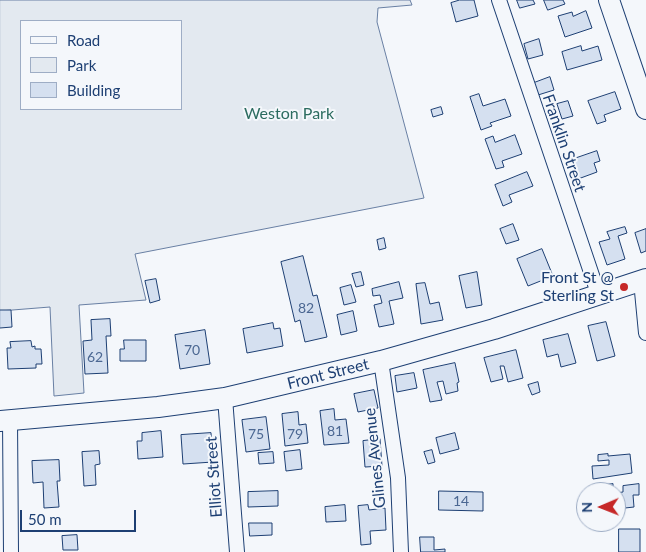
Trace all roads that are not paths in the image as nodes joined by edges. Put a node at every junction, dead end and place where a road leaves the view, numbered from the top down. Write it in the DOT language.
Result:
graph roads {
  1 [pos="499,0"];
  2 [pos="609,0"];
  3 [pos="646,109"];
  4 [pos="644,280"];
  5 [pos="599,296"];
  6 [pos="646,332"];
  7 [pos="381,361"];
  8 [pos="225,398"];
  9 [pos="5,420"];
  10 [pos="11,552"];
  11 [pos="237,552"];
  12 [pos="401,552"];
  1 -- 5 [label="street, Franklin Street"];
  2 -- 3 [label="street"];
  4 -- 5 [label="street, Front Street"];
  4 -- 6 [label="street"];
  5 -- 7 [label="street, Front Street"];
  7 -- 8 [label="street, Front Street"];
  7 -- 12 [label="street, Glines Avenue"];
  8 -- 9 [label="street, Front Street"];
  8 -- 11 [label="street, Elliot Street"];
  9 -- 10 [label="street"];
}
